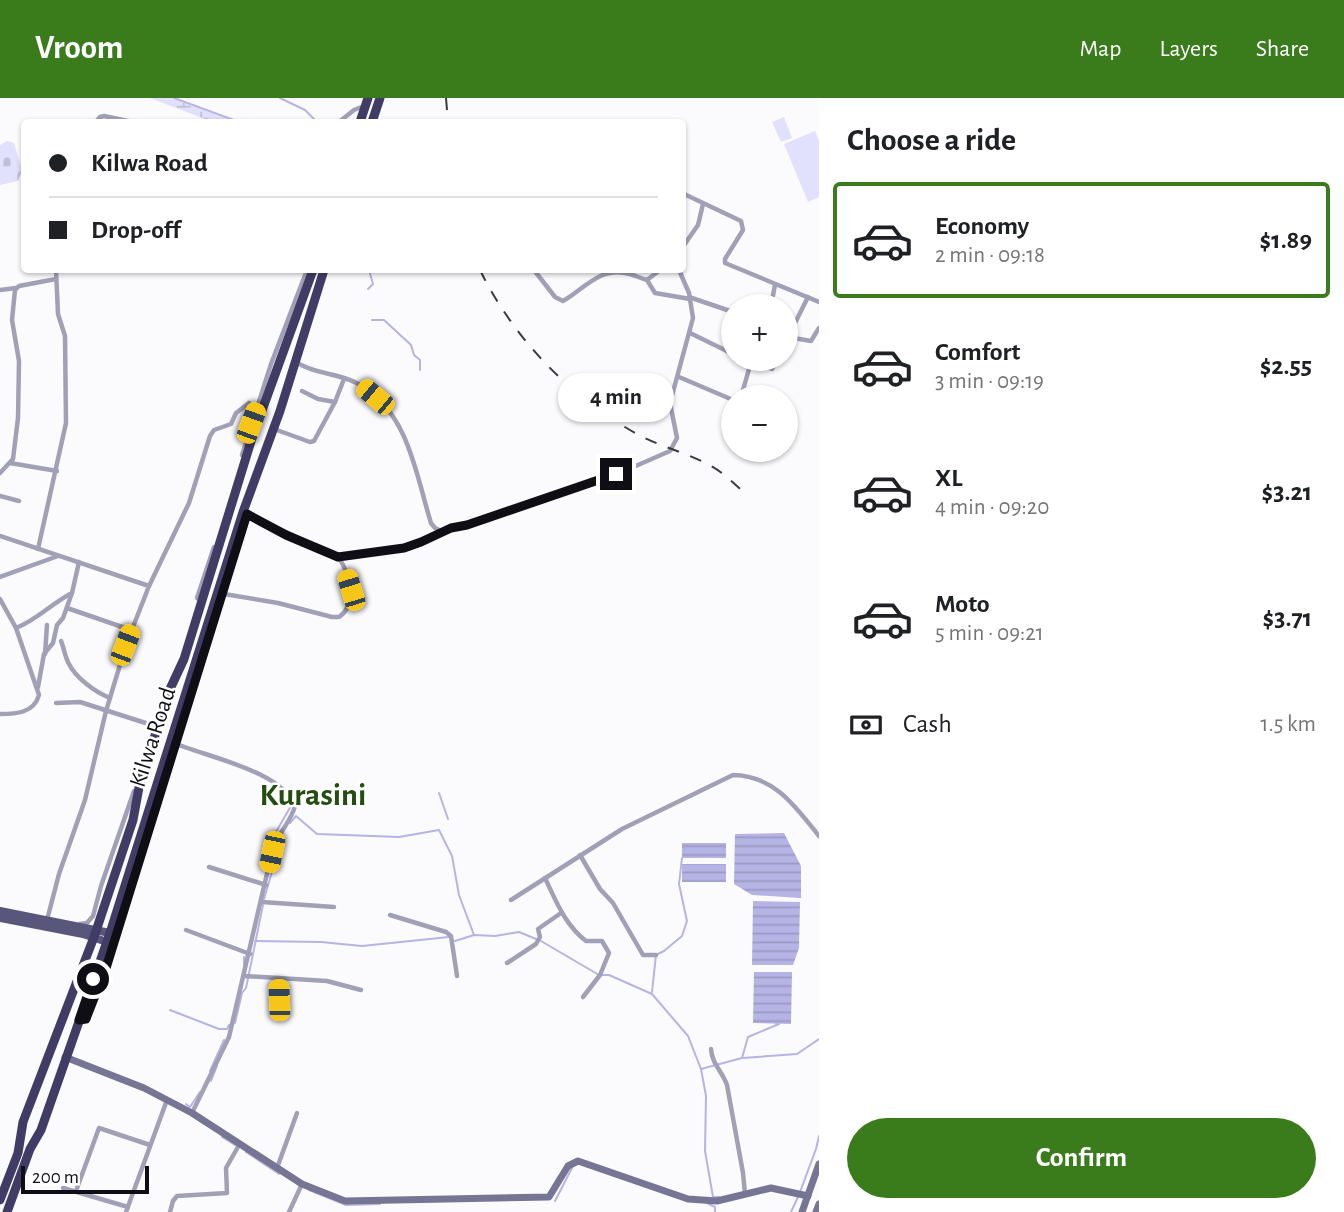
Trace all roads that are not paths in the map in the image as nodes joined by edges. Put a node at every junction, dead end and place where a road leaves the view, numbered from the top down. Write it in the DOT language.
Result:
graph roads {
  1 [pos="382,98"];
  2 [pos="365,102"];
  3 [pos="98,119"];
  4 [pos="119,119"];
  5 [pos="343,119"];
  6 [pos="360,119"];
  7 [pos="375,119"];
  8 [pos="686,195"];
  9 [pos="703,204"];
  10 [pos="686,242"];
  11 [pos="56,273"];
  12 [pos="306,273"];
  13 [pos="312,273"];
  14 [pos="325,273"];
  15 [pos="536,273"];
  16 [pos="611,273"];
  17 [pos="626,273"];
  18 [pos="656,273"];
  19 [pos="680,273"];
  20 [pos="56,279"];
  21 [pos="647,280"];
  22 [pos="775,285"];
  23 [pos="17,287"];
  24 [pos="0,290"];
  25 [pos="773,294"];
  26 [pos="808,297"];
  27 [pos="689,298"];
  28 [pos="819,302"];
  29 [pos="721,308"];
  30 [pos="798,316"];
  31 [pos="819,328"];
  32 [pos="690,333"];
  33 [pos="798,339"];
  34 [pos="721,348"];
  35 [pos="297,362"];
  36 [pos="679,377"];
  37 [pos="344,379"];
  38 [pos="302,391"];
  39 [pos="721,395"];
  40 [pos="335,402"];
  41 [pos="249,403"];
  42 [pos="275,429"];
  43 [pos="10,463"];
  44 [pos="57,471"];
  45 [pos="0,473"];
  46 [pos="0,496"];
  47 [pos="19,501"];
  48 [pos="245,513"];
  49 [pos="451,528"];
  50 [pos="0,536"];
  51 [pos="38,550"];
  52 [pos="58,556"];
  53 [pos="338,557"];
  54 [pos="79,562"];
  55 [pos="0,577"];
  56 [pos="149,586"];
  57 [pos="72,593"];
  58 [pos="219,593"];
  59 [pos="0,599"];
  60 [pos="202,601"];
  61 [pos="67,608"];
  62 [pos="47,625"];
  63 [pos="16,628"];
  64 [pos="131,630"];
  65 [pos="61,641"];
  66 [pos="44,654"];
  67 [pos="38,688"];
  68 [pos="110,698"];
  69 [pos="56,703"];
  70 [pos="106,710"];
  71 [pos="0,714"];
  72 [pos="158,728"];
  73 [pos="174,743"];
  74 [pos="819,836"];
  75 [pos="580,855"];
  76 [pos="209,867"];
  77 [pos="545,878"];
  78 [pos="266,885"];
  79 [pos="511,900"];
  80 [pos="262,902"];
  81 [pos="334,907"];
  82 [pos="0,911"];
  83 [pos="561,913"];
  84 [pos="390,915"];
  85 [pos="0,918"];
  86 [pos="100,920"];
  87 [pos="47,922"];
  88 [pos="66,925"];
  89 [pos="186,930"];
  90 [pos="82,931"];
  91 [pos="108,937"];
  92 [pos="94,938"];
  93 [pos="250,954"];
  94 [pos="656,955"];
  95 [pos="507,963"];
  96 [pos="244,976"];
  97 [pos="457,976"];
  98 [pos="278,978"];
  99 [pos="360,990"];
  100 [pos="583,997"];
  101 [pos="279,1000"];
  102 [pos="79,1020"];
  103 [pos="711,1049"];
  104 [pos="65,1057"];
  105 [pos="167,1100"];
  106 [pos="192,1113"];
  107 [pos="297,1113"];
  108 [pos="23,1122"];
  109 [pos="41,1130"];
  110 [pos="150,1145"];
  111 [pos="239,1145"];
  112 [pos="819,1164"];
  113 [pos="277,1168"];
  114 [pos="0,1184"];
  115 [pos="302,1184"];
  116 [pos="63,1188"];
  117 [pos="76,1191"];
  118 [pos="745,1194"];
  119 [pos="808,1196"];
  120 [pos="0,1200"];
  121 [pos="819,1204"];
  122 [pos="127,1210"];
  123 [pos="7,1212"];
  124 [pos="12,1212"];
  125 [pos="170,1212"];
  126 [pos="289,1212"];
  127 [pos="802,1212"];
  128 [pos="816,1212"];
  1 -- 7 [label="highway"];
  2 -- 5 [label="street"];
  2 -- 6 [label="highway"];
  3 -- 4 [label="street"];
  8 -- 9 [label="street"];
  9 -- 10 [label="street"];
  9 -- 22 [label="street"];
  11 -- 20 [label="street"];
  12 -- 60 [label="street"];
  13 -- 60 [label="highway, Kilwa Road"];
  14 -- 35 [label="highway, Kilwa Road"];
  15 -- 16 [label="street"];
  17 -- 21 [label="street"];
  18 -- 21 [label="street"];
  19 -- 27 [label="street"];
  20 -- 23 [label="street"];
  20 -- 44 [label="street"];
  21 -- 27 [label="street"];
  22 -- 25 [label="street"];
  22 -- 26 [label="street"];
  23 -- 24 [label="street"];
  23 -- 43 [label="street"];
  26 -- 28 [label="street"];
  26 -- 30 [label="street"];
  27 -- 29 [label="street"];
  27 -- 32 [label="street"];
  31 -- 33 [label="street"];
  32 -- 34 [label="street"];
  32 -- 36 [label="street"];
  35 -- 37 [label="street"];
  35 -- 42 [label="highway, Kilwa Road"];
  36 -- 39 [label="street"];
  36 -- 49 [label="street"];
  37 -- 40 [label="street"];
  37 -- 49 [label="street"];
  38 -- 40 [label="street"];
  40 -- 42 [label="street"];
  41 -- 56 [label="street"];
  42 -- 48 [label="highway, Kilwa Road"];
  43 -- 44 [label="street"];
  43 -- 45 [label="street"];
  44 -- 51 [label="street"];
  46 -- 47 [label="street"];
  48 -- 53 [label="street"];
  48 -- 58 [label="highway, Kilwa Road"];
  49 -- 53 [label="street"];
  50 -- 51 [label="street"];
  51 -- 52 [label="street"];
  52 -- 54 [label="street"];
  52 -- 55 [label="street"];
  53 -- 58 [label="street"];
  54 -- 56 [label="street"];
  54 -- 57 [label="street"];
  56 -- 64 [label="street"];
  57 -- 61 [label="street"];
  57 -- 63 [label="street"];
  58 -- 73 [label="highway, Kilwa Road"];
  59 -- 63 [label="street"];
  60 -- 72 [label="highway, Kilwa Road"];
  61 -- 64 [label="street"];
  61 -- 66 [label="street"];
  62 -- 66 [label="street"];
  63 -- 67 [label="street"];
  64 -- 68 [label="street"];
  65 -- 68 [label="street"];
  66 -- 67 [label="street"];
  67 -- 71 [label="street"];
  68 -- 70 [label="street"];
  69 -- 70 [label="street"];
  70 -- 72 [label="street"];
  70 -- 87 [label="street"];
  72 -- 86 [label="highway, Kilwa Road"];
  72 -- 88 [label="street"];
  73 -- 78 [label="street"];
  73 -- 91 [label="highway, Kilwa Road"];
  73 -- 102 [label="street"];
  74 -- 75 [label="street"];
  75 -- 77 [label="street"];
  75 -- 94 [label="street"];
  76 -- 78 [label="street"];
  77 -- 79 [label="street"];
  77 -- 83 [label="street"];
  78 -- 80 [label="street"];
  80 -- 81 [label="street"];
  80 -- 93 [label="street"];
  82 -- 87 [label="main road"];
  83 -- 95 [label="street"];
  83 -- 100 [label="street"];
  84 -- 97 [label="street"];
  85 -- 90 [label="main road"];
  86 -- 90 [label="main road"];
  86 -- 92 [label="highway, Kilwa Road"];
  87 -- 88 [label="main road"];
  88 -- 90 [label="main road"];
  89 -- 93 [label="street"];
  90 -- 92 [label="main road"];
  90 -- 92 [label="main road"];
  91 -- 92 [label="main road"];
  91 -- 102 [label="highway, Kilwa Road"];
  92 -- 108 [label="highway, Kilwa Road"];
  93 -- 96 [label="street"];
  96 -- 98 [label="street"];
  96 -- 106 [label="street"];
  98 -- 99 [label="street"];
  98 -- 101 [label="street"];
  102 -- 104 [label="highway, Kilwa Road"];
  103 -- 118 [label="street"];
  104 -- 105 [label="street"];
  104 -- 109 [label="highway, Kilwa Road"];
  105 -- 106 [label="street"];
  105 -- 110 [label="street"];
  106 -- 111 [label="street"];
  107 -- 113 [label="street"];
  108 -- 114 [label="highway"];
  108 -- 120 [label="highway, Kilwa Road"];
  109 -- 123 [label="highway, Kilwa Road"];
  109 -- 124 [label="highway"];
  110 -- 117 [label="street"];
  110 -- 122 [label="street"];
  111 -- 113 [label="street"];
  111 -- 125 [label="street"];
  112 -- 119 [label="street"];
  113 -- 115 [label="street"];
  115 -- 118 [label="street"];
  115 -- 126 [label="street"];
  116 -- 117 [label="street"];
  117 -- 122 [label="street"];
  118 -- 119 [label="street"];
  119 -- 127 [label="street"];
  121 -- 128 [label="street"];
}
